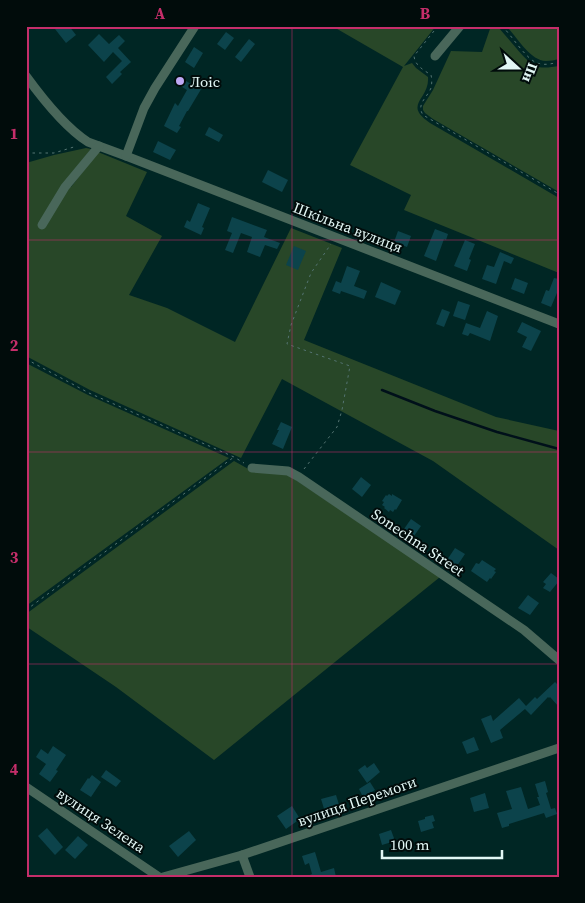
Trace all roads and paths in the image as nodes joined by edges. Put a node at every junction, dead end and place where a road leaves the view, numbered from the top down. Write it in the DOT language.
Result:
graph roads {
  1 [pos="195,26"];
  2 [pos="438,26"];
  3 [pos="460,26"];
  4 [pos="502,26"];
  5 [pos="435,56"];
  6 [pos="559,62"];
  7 [pos="26,76"];
  8 [pos="88,142"];
  9 [pos="98,146"];
  10 [pos="26,153"];
  11 [pos="126,156"];
  12 [pos="559,194"];
  13 [pos="42,225"];
  14 [pos="336,237"];
  15 [pos="559,324"];
  16 [pos="26,360"];
  17 [pos="234,457"];
  18 [pos="252,468"];
  19 [pos="299,477"];
  20 [pos="26,610"];
  21 [pos="559,660"];
  22 [pos="559,748"];
  23 [pos="26,786"];
  24 [pos="242,854"];
  25 [pos="161,877"];
  26 [pos="250,877"];
  1 -- 11 [label="street"];
  2 -- 12 [label="path"];
  3 -- 5 [label="street"];
  4 -- 6 [label="path"];
  7 -- 8 [label="street, Шкільна вулиця"];
  8 -- 9 [label="street, Шкільна вулиця"];
  8 -- 10 [label="path"];
  9 -- 11 [label="street, Шкільна вулиця"];
  9 -- 13 [label="street"];
  11 -- 14 [label="street, Шкільна вулиця"];
  14 -- 15 [label="street, Шкільна вулиця"];
  14 -- 19 [label="path"];
  16 -- 17 [label="path"];
  17 -- 18 [label="path"];
  17 -- 20 [label="path"];
  18 -- 19 [label="street, Sonechna Street"];
  19 -- 21 [label="street, Sonechna Street"];
  22 -- 24 [label="street, вулиця Перемоги"];
  23 -- 25 [label="street, вулиця Зелена"];
  24 -- 25 [label="street, вулиця Перемоги"];
  24 -- 26 [label="street"];
}
